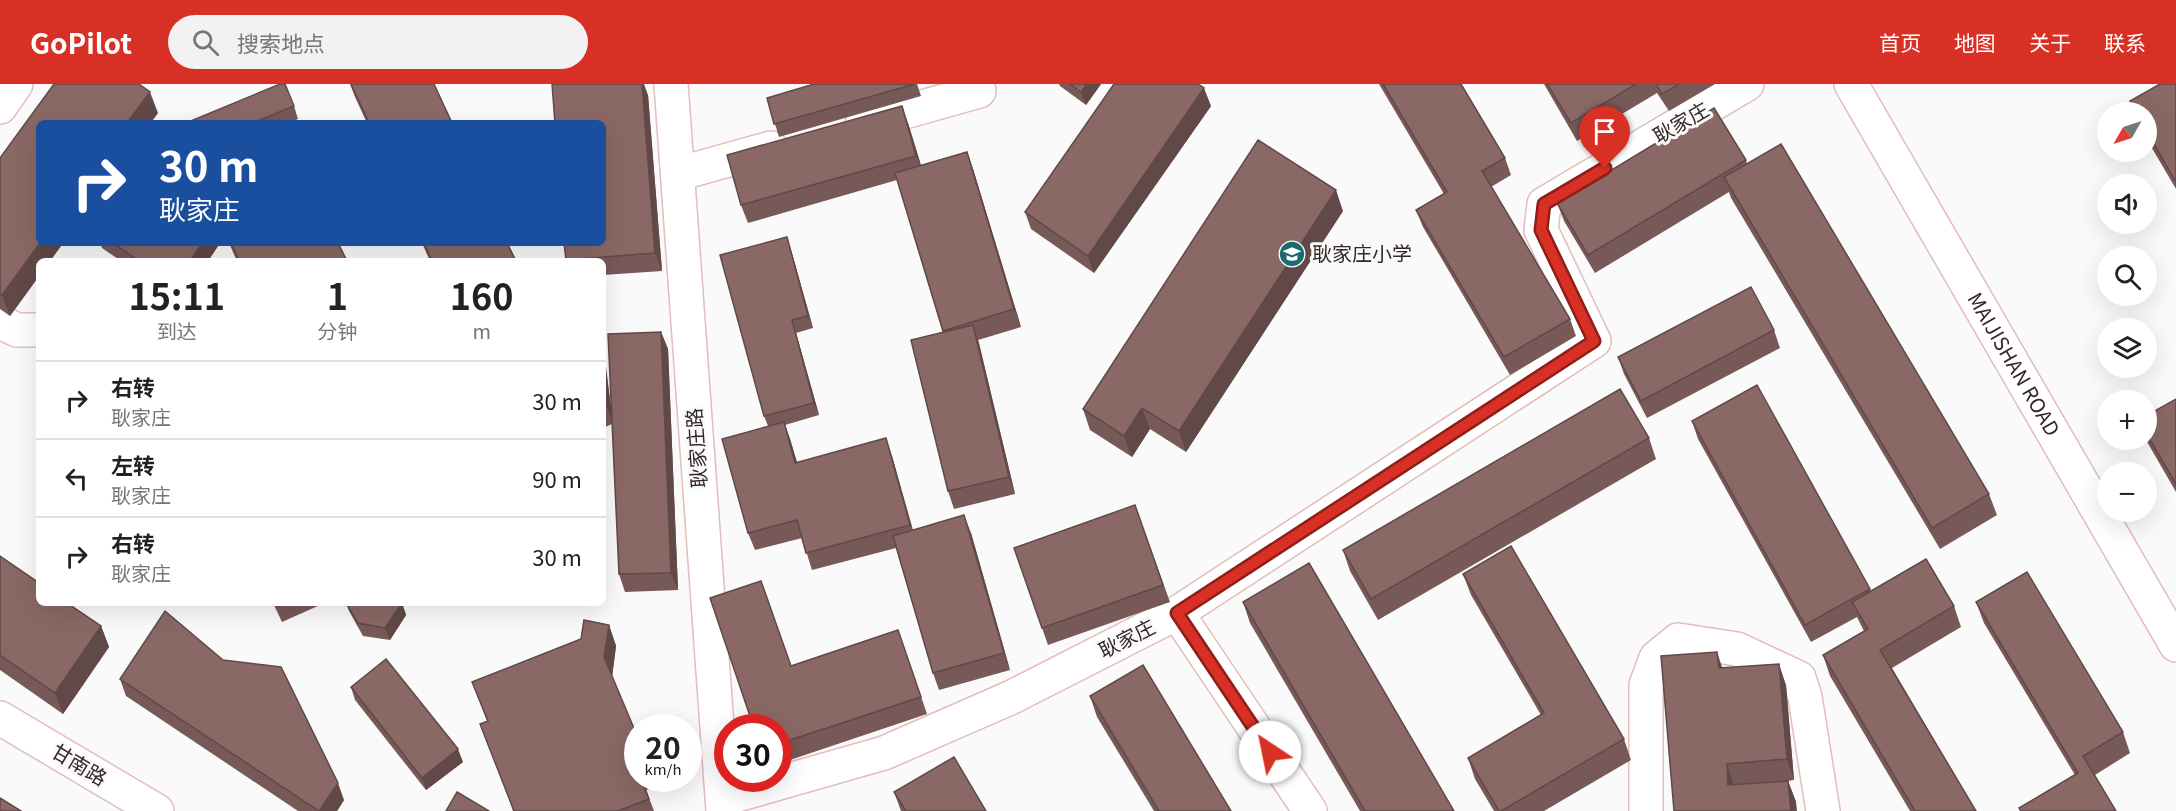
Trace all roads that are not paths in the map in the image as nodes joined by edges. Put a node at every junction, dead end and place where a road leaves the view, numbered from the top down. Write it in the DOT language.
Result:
graph roads {
  1 [pos="16,84"];
  2 [pos="671,84"];
  3 [pos="1747,84"];
  4 [pos="1851,84"];
  5 [pos="979,91"];
  6 [pos="0,107"];
  7 [pos="834,131"];
  8 [pos="801,140"];
  9 [pos="678,174"];
  10 [pos="0,322"];
  11 [pos="36,330"];
  12 [pos="1177,613"];
  13 [pos="2176,645"];
  14 [pos="0,718"];
  15 [pos="723,805"];
  16 [pos="157,811"];
  17 [pos="1310,811"];
  18 [pos="1646,811"];
  19 [pos="1823,811"];
  1 -- 6 [label="street"];
  2 -- 9 [label="street, 耿家庄路"];
  3 -- 12 [label="street, 耿家庄"];
  4 -- 13 [label="street, MAIJISHAN ROAD"];
  5 -- 7 [label="street"];
  8 -- 9 [label="street"];
  9 -- 15 [label="street, 耿家庄路"];
  10 -- 11 [label="street"];
  12 -- 15 [label="street, 耿家庄"];
  12 -- 17 [label="street"];
  14 -- 16 [label="street, 甘南路"];
  18 -- 19 [label="street"];
}
